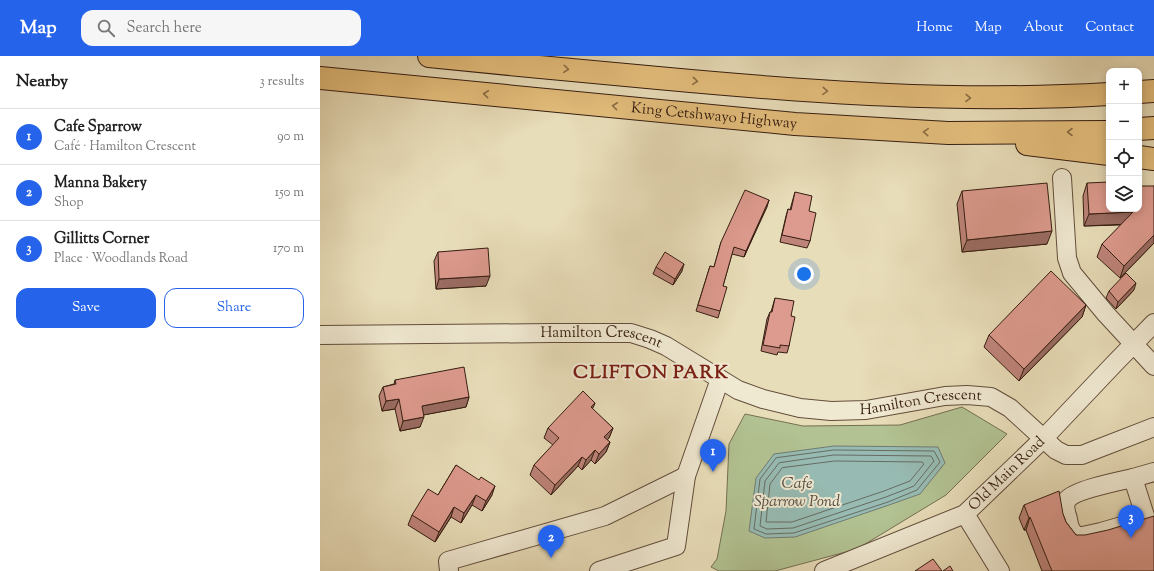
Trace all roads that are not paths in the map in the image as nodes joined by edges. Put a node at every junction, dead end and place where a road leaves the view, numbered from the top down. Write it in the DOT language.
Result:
graph roads {
  1 [pos="429,56"];
  2 [pos="320,78"];
  3 [pos="1154,91"];
  4 [pos="1142,92"];
  5 [pos="1106,94"];
  6 [pos="1154,128"];
  7 [pos="1142,129"];
  8 [pos="1106,132"];
  9 [pos="948,133"];
  10 [pos="1106,154"];
  11 [pos="1142,157"];
  12 [pos="1154,159"];
  13 [pos="1062,178"];
  14 [pos="1154,324"];
  15 [pos="320,335"];
  16 [pos="1134,344"];
  17 [pos="1154,366"];
  18 [pos="720,379"];
  19 [pos="1152,433"];
  20 [pos="1043,439"];
  21 [pos="1154,472"];
  22 [pos="686,476"];
  23 [pos="1133,478"];
  24 [pos="965,514"];
  25 [pos="1150,517"];
  26 [pos="449,571"];
  27 [pos="599,571"];
  28 [pos="824,571"];
  29 [pos="1000,571"];
  1 -- 5 [label="highway, one-way"];
  9 -- 2 [label="highway, King Cetshwayo Highway, one-way"];
  3 -- 4 [label="highway"];
  6 -- 7 [label="highway"];
  8 -- 9 [label="highway, King Cetshwayo Highway, one-way"];
  9 -- 10 [label="highway"];
  11 -- 12 [label="highway"];
  13 -- 16 [label="street"];
  14 -- 16 [label="street, Old Main Road"];
  15 -- 18 [label="street, Hamilton Crescent"];
  16 -- 17 [label="street"];
  16 -- 20 [label="street, Old Main Road"];
  18 -- 20 [label="street, Hamilton Crescent"];
  18 -- 22 [label="street"];
  19 -- 20 [label="street, Hamilton Crescent"];
  20 -- 24 [label="street, Old Main Road"];
  21 -- 23 [label="street"];
  22 -- 26 [label="street"];
  22 -- 27 [label="street"];
  23 -- 25 [label="street"];
  23 -- 25 [label="street"];
  24 -- 28 [label="street, Old Main Road"];
  24 -- 29 [label="street"];
}
